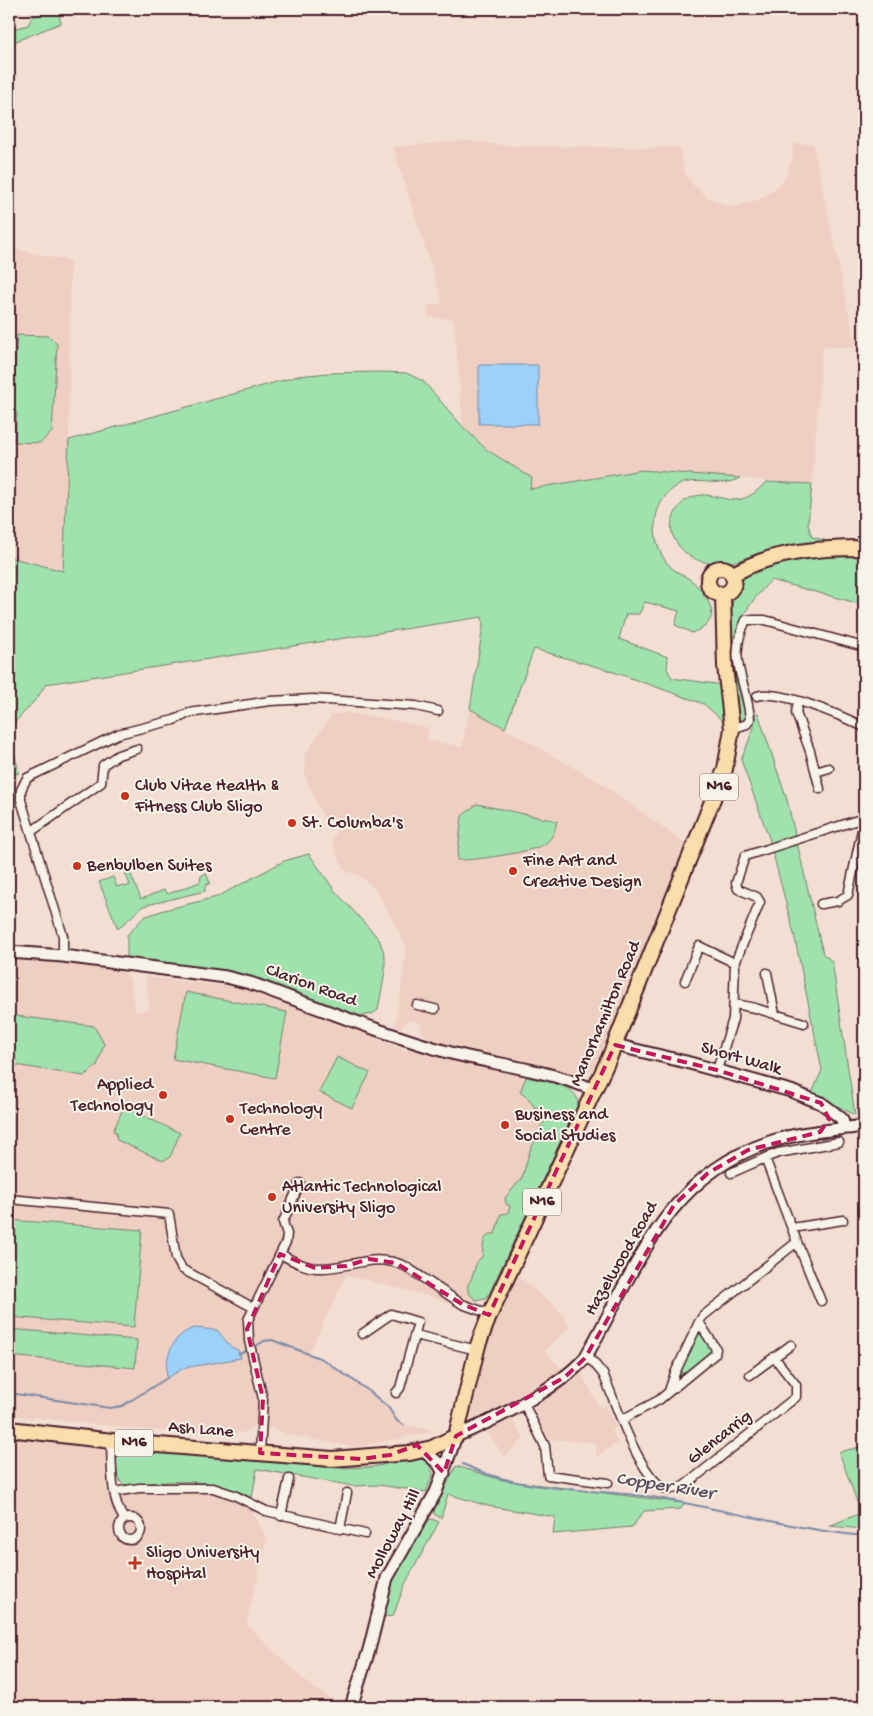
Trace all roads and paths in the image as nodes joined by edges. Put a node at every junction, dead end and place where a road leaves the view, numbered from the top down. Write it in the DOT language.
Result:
graph roads {
  1 [pos="864,548"];
  2 [pos="732,575"];
  3 [pos="723,594"];
  4 [pos="864,647"];
  5 [pos="756,696"];
  6 [pos="798,701"];
  7 [pos="438,711"];
  8 [pos="864,727"];
  9 [pos="732,729"];
  10 [pos="137,750"];
  11 [pos="829,768"];
  12 [pos="816,772"];
  13 [pos="820,789"];
  14 [pos="864,819"];
  15 [pos="32,831"];
  16 [pos="820,904"];
  17 [pos="9,952"];
  18 [pos="63,956"];
  19 [pos="735,963"];
  20 [pos="767,973"];
  21 [pos="686,981"];
  22 [pos="735,1004"];
  23 [pos="417,1005"];
  24 [pos="435,1009"];
  25 [pos="775,1014"];
  26 [pos="804,1023"];
  27 [pos="615,1045"];
  28 [pos="716,1070"];
  29 [pos="594,1090"];
  30 [pos="821,1103"];
  31 [pos="864,1126"];
  32 [pos="844,1128"];
  33 [pos="820,1132"];
  34 [pos="839,1142"];
  35 [pos="765,1158"];
  36 [pos="731,1173"];
  37 [pos="300,1183"];
  38 [pos="9,1199"];
  39 [pos="843,1220"];
  40 [pos="792,1228"];
  41 [pos="797,1242"];
  42 [pos="280,1254"];
  43 [pos="821,1301"];
  44 [pos="254,1308"];
  45 [pos="490,1314"];
  46 [pos="699,1322"];
  47 [pos="362,1334"];
  48 [pos="415,1334"];
  49 [pos="791,1345"];
  50 [pos="477,1350"];
  51 [pos="774,1357"];
  52 [pos="585,1358"];
  53 [pos="750,1374"];
  54 [pos="669,1391"];
  55 [pos="396,1393"];
  56 [pos="523,1402"];
  57 [pos="622,1419"];
  58 [pos="9,1429"];
  59 [pos="456,1436"];
  60 [pos="111,1440"];
  61 [pos="442,1441"];
  62 [pos="423,1450"];
  63 [pos="260,1454"];
  64 [pos="390,1455"];
  65 [pos="444,1473"];
  66 [pos="289,1479"];
  67 [pos="608,1483"];
  68 [pos="114,1492"];
  69 [pos="347,1493"];
  70 [pos="281,1516"];
  71 [pos="124,1519"];
  72 [pos="340,1529"];
  73 [pos="365,1534"];
  74 [pos="351,1707"];
  1 -- 2 [label="highway"];
  2 -- 3 [label="highway, N16"];
  2 -- 3 [label="highway"];
  3 -- 9 [label="highway, Manorhamilton Road / N16"];
  4 -- 9 [label="street"];
  5 -- 6 [label="street"];
  6 -- 8 [label="street"];
  6 -- 12 [label="street"];
  7 -- 15 [label="street"];
  9 -- 27 [label="highway, Manorhamilton Road / N16"];
  10 -- 15 [label="street"];
  11 -- 12 [label="street"];
  12 -- 13 [label="street"];
  14 -- 16 [label="street"];
  14 -- 19 [label="street"];
  15 -- 18 [label="street"];
  17 -- 18 [label="street, Clarion Road"];
  18 -- 29 [label="street, Clarion Road"];
  19 -- 21 [label="street"];
  19 -- 22 [label="street"];
  20 -- 25 [label="street"];
  22 -- 25 [label="street"];
  22 -- 28 [label="street"];
  23 -- 24 [label="street"];
  25 -- 26 [label="street"];
  27 -- 28 [label="street, Short Walk"];
  27 -- 29 [label="highway, Manorhamilton Road / N16"];
  28 -- 30 [label="street, Short Walk"];
  29 -- 45 [label="highway, Manorhamilton Road / N16"];
  30 -- 32 [label="street, Short Walk"];
  30 -- 33 [label="street"];
  31 -- 32 [label="street, Hazelwood Road"];
  32 -- 33 [label="street, Hazelwood Road"];
  33 -- 52 [label="street, Hazelwood Road"];
  34 -- 35 [label="street"];
  35 -- 36 [label="street"];
  35 -- 40 [label="street"];
  37 -- 42 [label="street"];
  38 -- 44 [label="street"];
  39 -- 40 [label="street"];
  40 -- 41 [label="street"];
  41 -- 43 [label="street"];
  41 -- 46 [label="street"];
  42 -- 44 [label="street"];
  42 -- 45 [label="street"];
  44 -- 63 [label="street"];
  45 -- 50 [label="highway, Manorhamilton Road / N16"];
  46 -- 54 [label="street"];
  46 -- 54 [label="street"];
  47 -- 48 [label="street"];
  48 -- 50 [label="street"];
  48 -- 55 [label="street"];
  49 -- 51 [label="street"];
  50 -- 59 [label="highway, Manorhamilton Road / N16"];
  51 -- 53 [label="street"];
  51 -- 57 [label="street, Glencarrig"];
  52 -- 56 [label="street, Hazelwood Road"];
  52 -- 57 [label="street, Glencarrig"];
  54 -- 57 [label="street"];
  56 -- 59 [label="street, Hazelwood Road"];
  56 -- 67 [label="street"];
  58 -- 60 [label="highway, Ash Lane / N16"];
  59 -- 61 [label="highway, Ash Lane / N16"];
  59 -- 65 [label="street, Molloway Hill"];
  60 -- 63 [label="highway, Ash Lane / N16"];
  60 -- 68 [label="street"];
  61 -- 62 [label="highway, Ash Lane / N16"];
  61 -- 64 [label="highway, Ash Lane / N16"];
  62 -- 64 [label="highway, Ash Lane / N16"];
  62 -- 65 [label="street"];
  63 -- 64 [label="highway, Ash Lane / N16"];
  65 -- 74 [label="street, Molloway Hill"];
  66 -- 70 [label="street"];
  68 -- 70 [label="street"];
  68 -- 71 [label="street"];
  69 -- 72 [label="street"];
  70 -- 72 [label="street"];
  72 -- 73 [label="street"];
}
